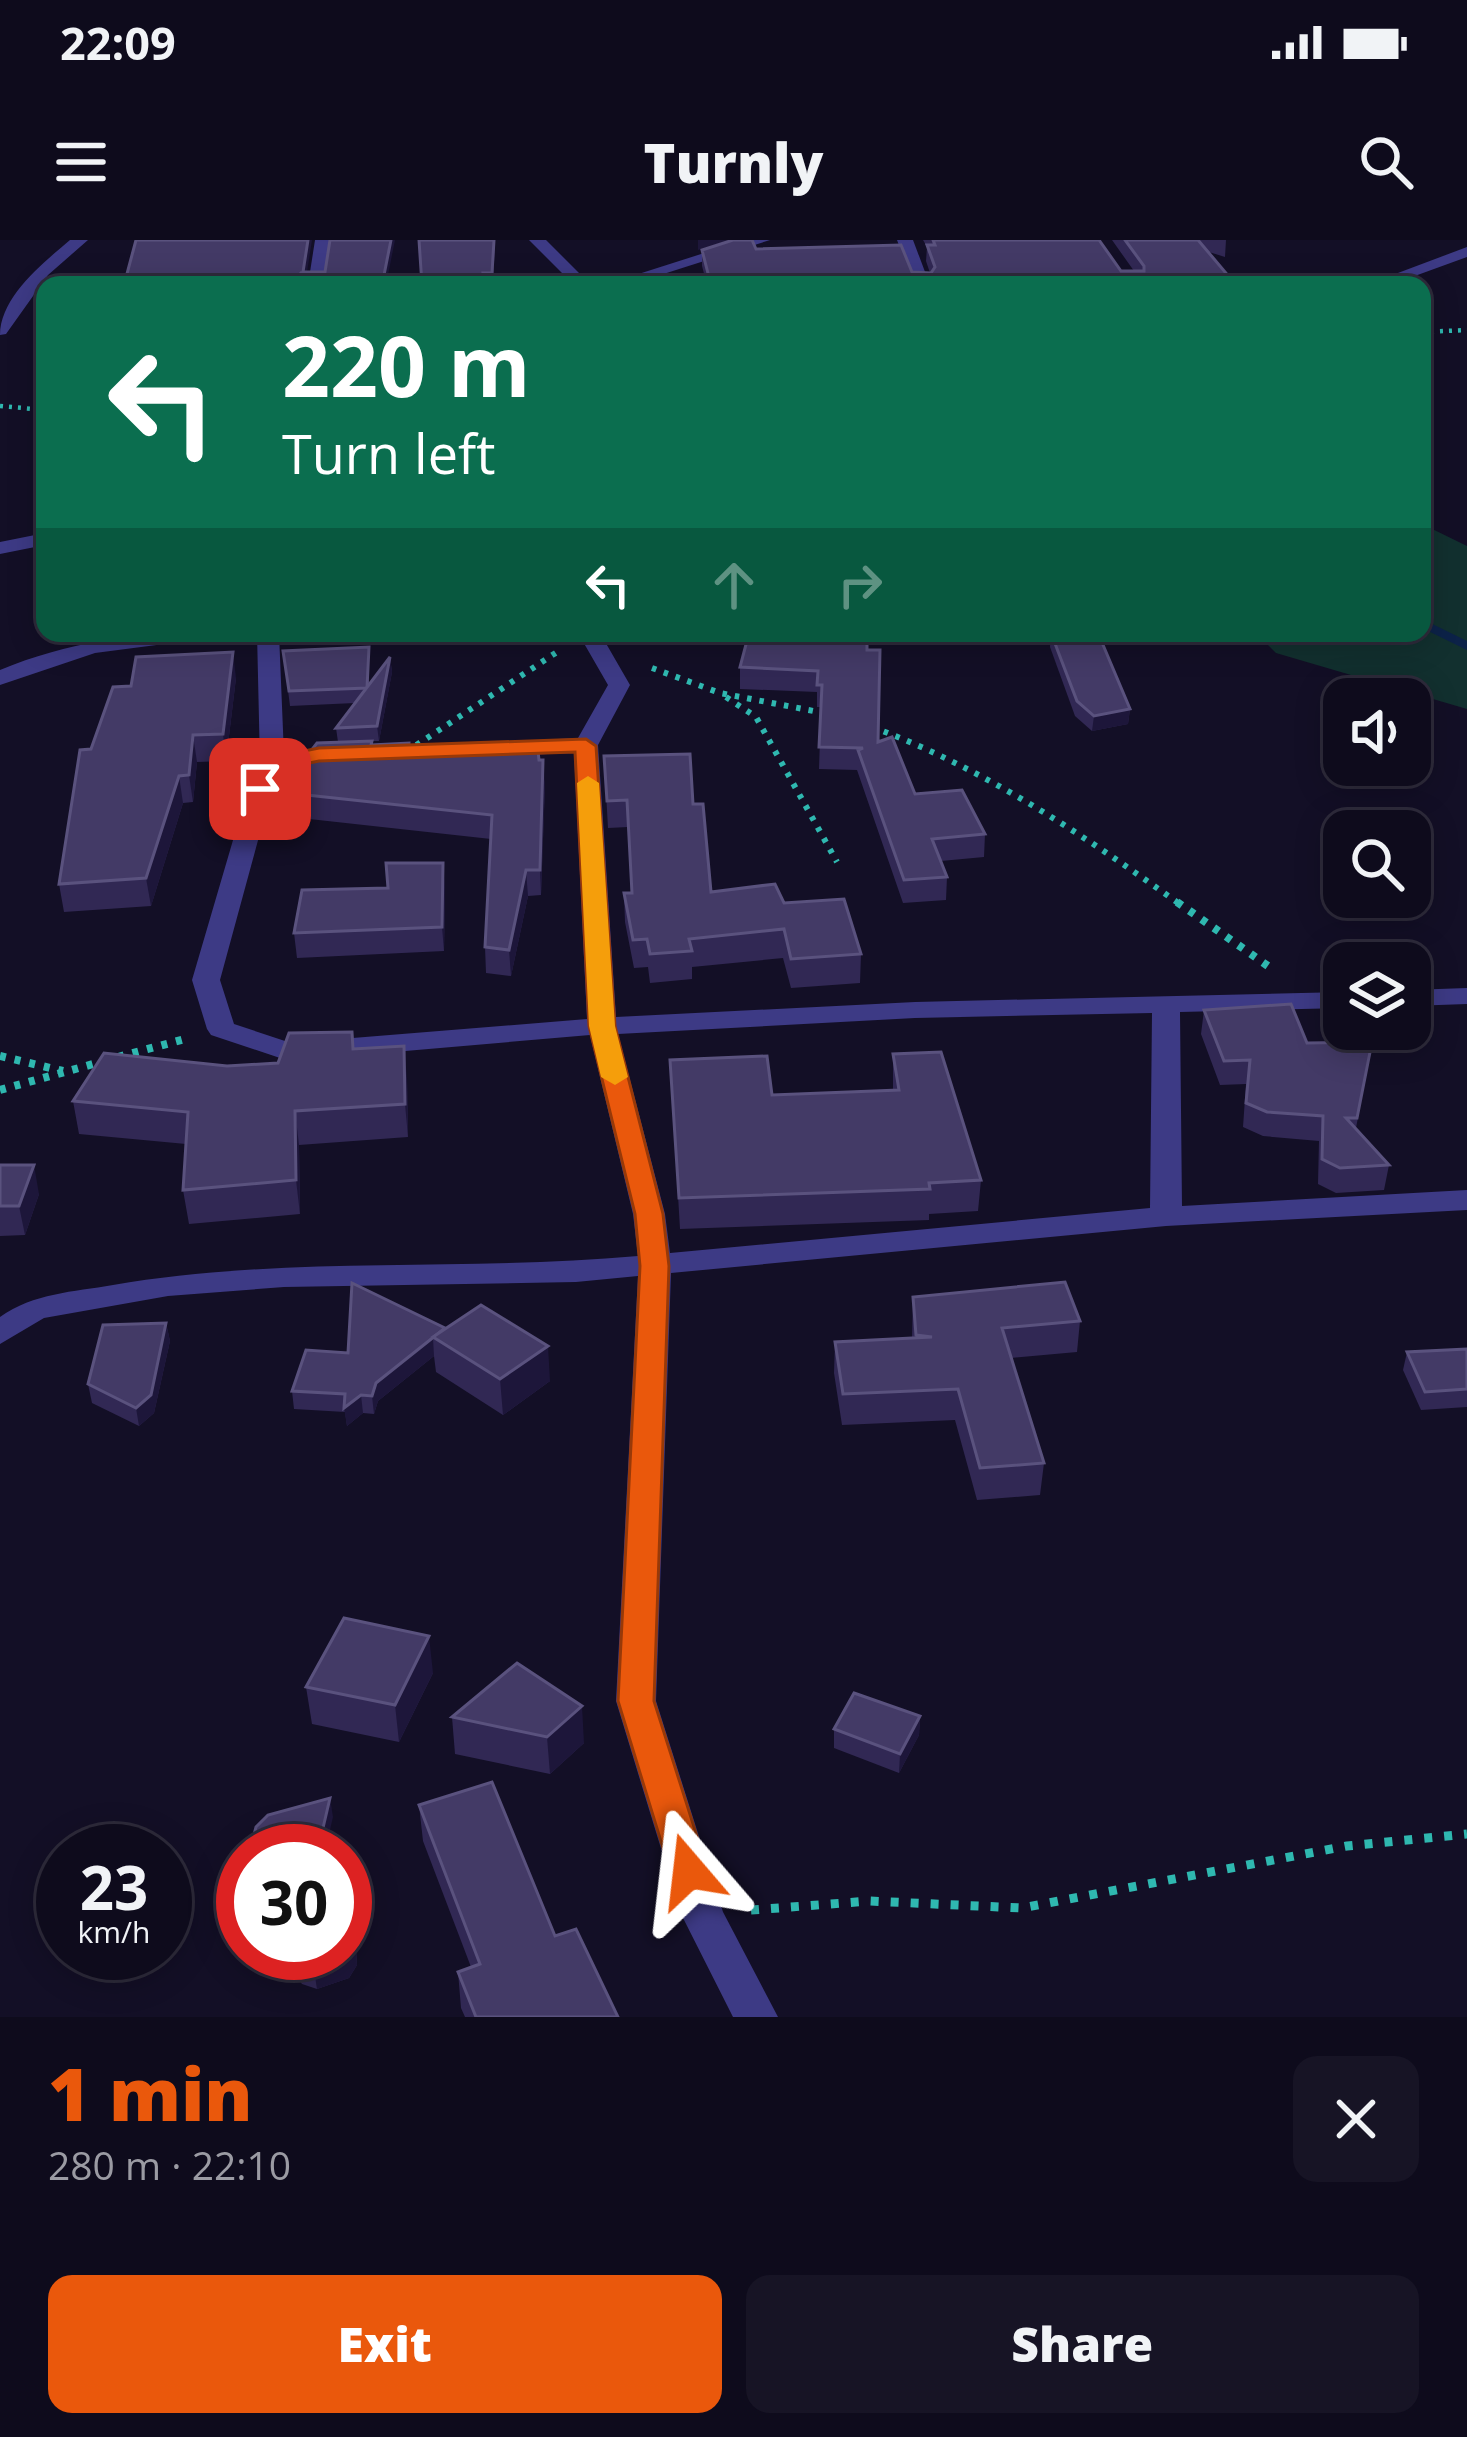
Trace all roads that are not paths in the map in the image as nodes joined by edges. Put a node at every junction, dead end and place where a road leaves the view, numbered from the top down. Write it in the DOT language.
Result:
graph roads {
  1 [pos="80,240"];
  2 [pos="323,240"];
  3 [pos="537,240"];
  4 [pos="762,240"];
  5 [pos="905,240"];
  6 [pos="1467,252"];
  7 [pos="1467,266"];
  8 [pos="39,276"];
  9 [pos="317,276"];
  10 [pos="574,276"];
  11 [pos="642,276"];
  12 [pos="919,276"];
  13 [pos="1404,276"];
  14 [pos="1412,276"];
  15 [pos="36,280"];
  16 [pos="0,330"];
  17 [pos="36,541"];
  18 [pos="0,548"];
  19 [pos="101,642"];
  20 [pos="268,642"];
  21 [pos="586,642"];
  22 [pos="55,654"];
  23 [pos="0,655"];
  24 [pos="0,678"];
  25 [pos="586,746"];
  26 [pos="473,749"];
  27 [pos="406,752"];
  28 [pos="272,764"];
  29 [pos="1467,996"];
  30 [pos="1431,997"];
  31 [pos="1323,1001"];
  32 [pos="1166,1005"];
  33 [pos="602,1026"];
  34 [pos="1467,1199"];
  35 [pos="1166,1216"];
  36 [pos="655,1266"];
  37 [pos="0,1333"];
  38 [pos="756,2017"];
  1 -- 8 [label="street"];
  2 -- 9 [label="street"];
  3 -- 10 [label="street"];
  4 -- 11 [label="street"];
  5 -- 12 [label="street"];
  6 -- 13 [label="street"];
  7 -- 14 [label="street"];
  15 -- 16 [label="street"];
  17 -- 18 [label="street"];
  19 -- 22 [label="street"];
  20 -- 28 [label="street"];
  21 -- 25 [label="street"];
  22 -- 23 [label="street"];
  22 -- 24 [label="street"];
  25 -- 26 [label="street"];
  25 -- 33 [label="street"];
  27 -- 28 [label="street"];
  28 -- 33 [label="street"];
  29 -- 30 [label="street"];
  31 -- 32 [label="street"];
  32 -- 33 [label="street"];
  32 -- 35 [label="street"];
  33 -- 36 [label="street"];
  34 -- 35 [label="street"];
  35 -- 36 [label="street"];
  36 -- 37 [label="street"];
  36 -- 38 [label="street"];
}
